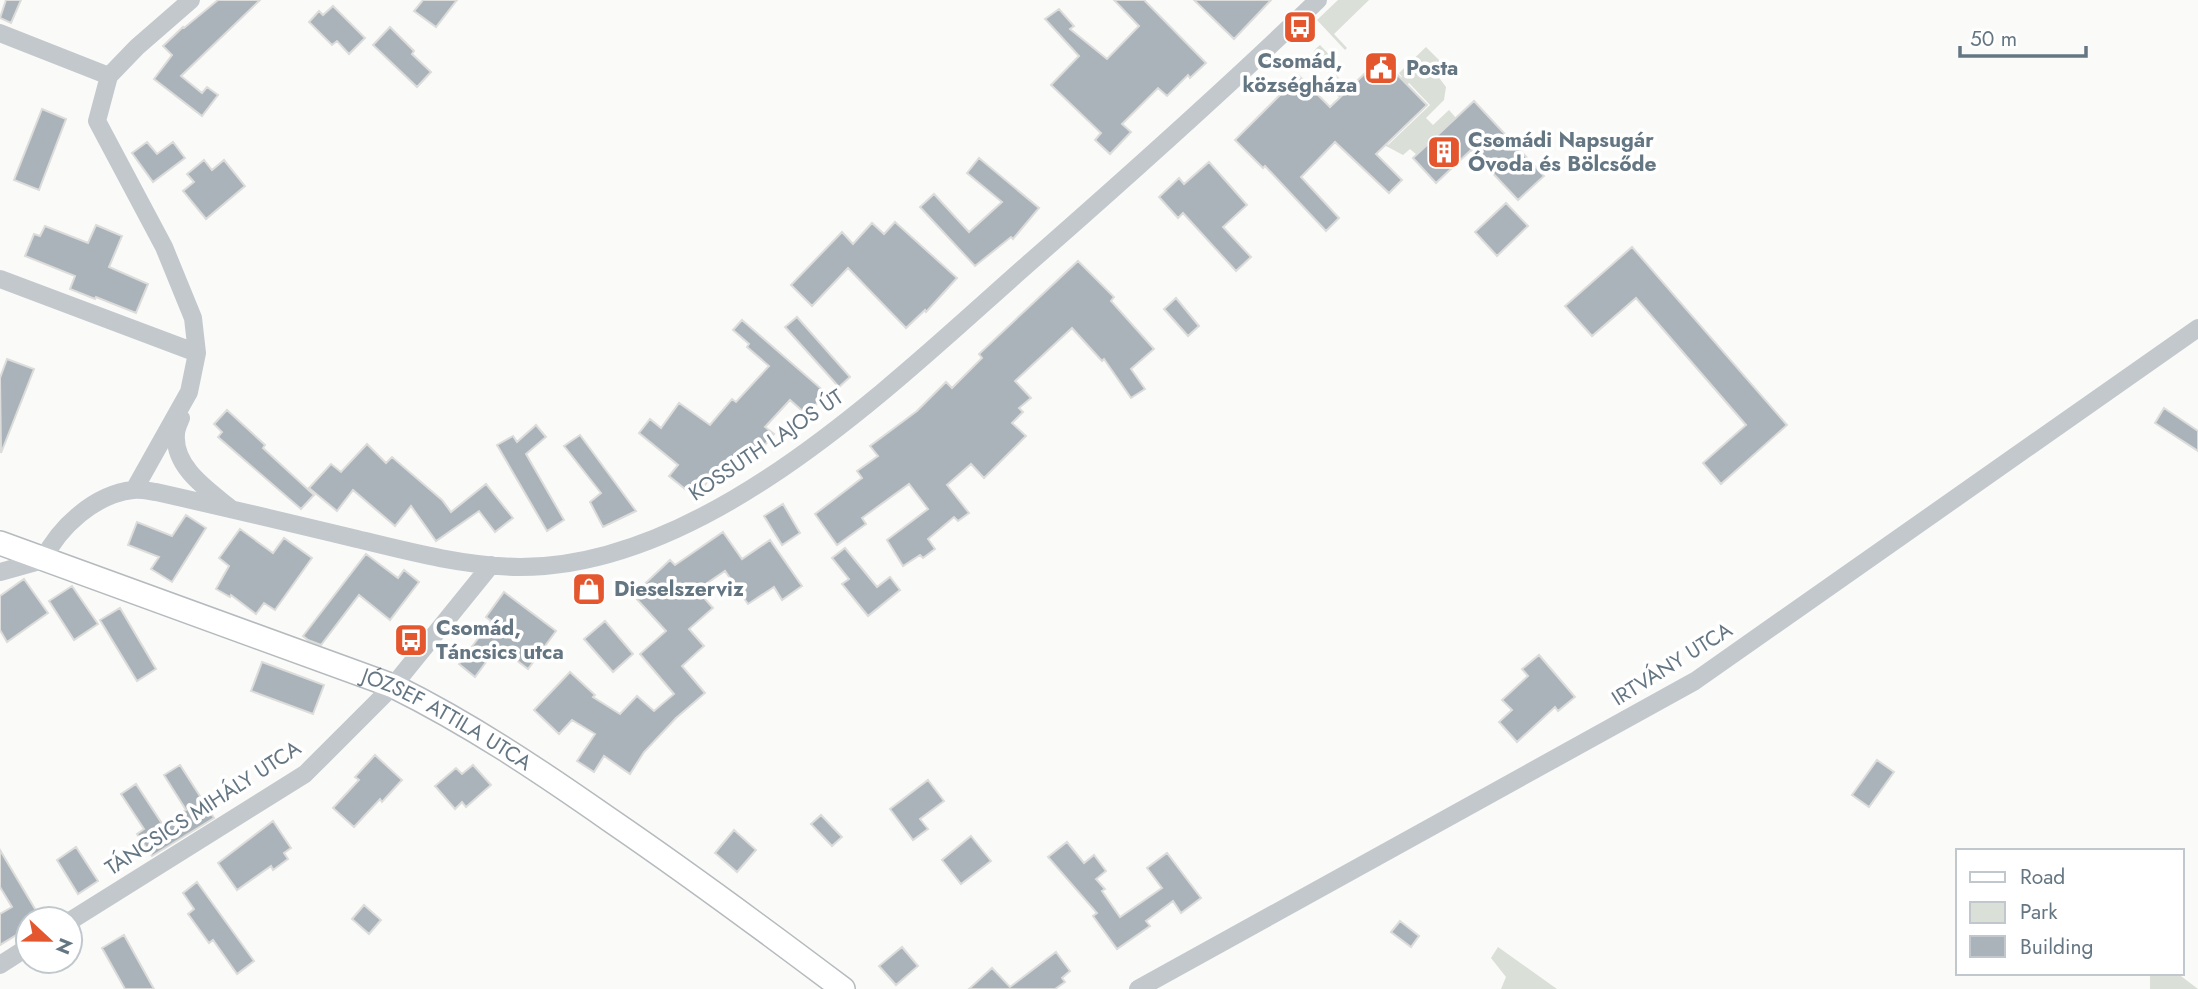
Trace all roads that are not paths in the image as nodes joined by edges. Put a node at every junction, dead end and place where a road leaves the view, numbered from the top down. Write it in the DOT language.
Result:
graph roads {
  1 [pos="191,0"];
  2 [pos="1318,0"];
  3 [pos="0,33"];
  4 [pos="109,76"];
  5 [pos="0,279"];
  6 [pos="2198,328"];
  7 [pos="197,353"];
  8 [pos="189,392"];
  9 [pos="134,490"];
  10 [pos="233,510"];
  11 [pos="0,543"];
  12 [pos="43,560"];
  13 [pos="491,565"];
  14 [pos="0,572"];
  15 [pos="393,686"];
  16 [pos="84,912"];
  17 [pos="843,989"];
  18 [pos="1138,989"];
  1 -- 4 [label="street"];
  2 -- 13 [label="street, KOSSUTH LAJOS ÚT"];
  3 -- 4 [label="street"];
  4 -- 7 [label="street"];
  5 -- 7 [label="street"];
  6 -- 18 [label="street, IRTVÁNY UTCA"];
  7 -- 8 [label="street"];
  8 -- 9 [label="street"];
  8 -- 10 [label="street"];
  9 -- 10 [label="street, KOSSUTH LAJOS ÚT"];
  9 -- 12 [label="street, KOSSUTH LAJOS ÚT"];
  10 -- 13 [label="street, KOSSUTH LAJOS ÚT"];
  11 -- 12 [label="main road, JÓZSEF ATTILA UTCA"];
  12 -- 14 [label="street"];
  12 -- 15 [label="main road, JÓZSEF ATTILA UTCA"];
  13 -- 15 [label="street, TÁNCSICS MIHÁLY UTCA"];
  15 -- 16 [label="street, TÁNCSICS MIHÁLY UTCA"];
  15 -- 17 [label="main road, JÓZSEF ATTILA UTCA"];
}
